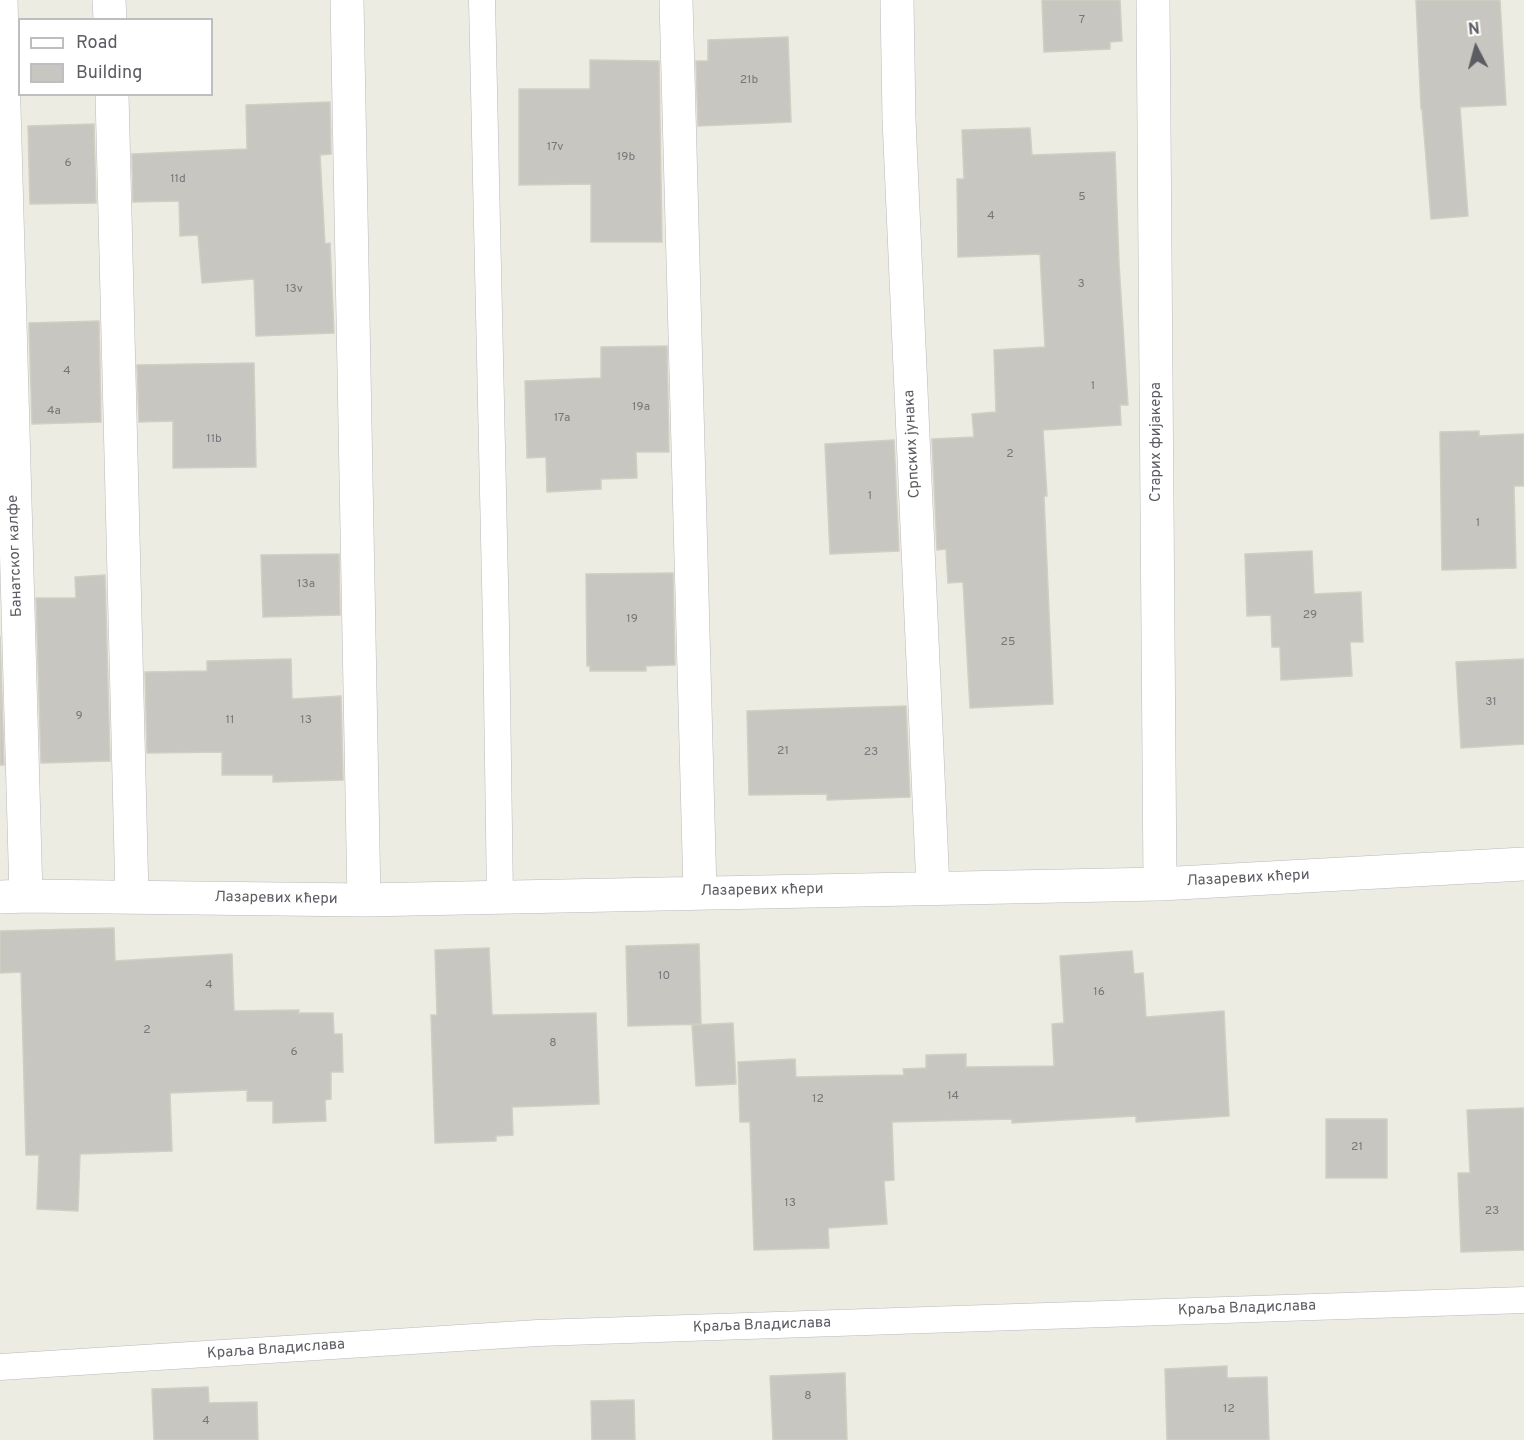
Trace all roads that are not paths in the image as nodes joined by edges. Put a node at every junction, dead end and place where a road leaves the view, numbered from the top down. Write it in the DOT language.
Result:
graph roads {
  1 [pos="1,0"];
  2 [pos="109,0"];
  3 [pos="347,0"];
  4 [pos="482,0"];
  5 [pos="676,0"];
  6 [pos="897,0"];
  7 [pos="1153,0"];
  8 [pos="110,18"];
  9 [pos="112,96"];
  10 [pos="1524,864"];
  11 [pos="1160,884"];
  12 [pos="933,888"];
  13 [pos="700,892"];
  14 [pos="13,897"];
  15 [pos="132,897"];
  16 [pos="500,898"];
  17 [pos="364,900"];
  18 [pos="1524,1300"];
  19 [pos="0,1367"];
  1 -- 14 [label="street, Банатског калфе"];
  2 -- 8 [label="street"];
  3 -- 17 [label="street"];
  4 -- 16 [label="lane"];
  5 -- 13 [label="street"];
  6 -- 12 [label="street, Српских јунака"];
  7 -- 11 [label="street, Старих фијакера"];
  9 -- 15 [label="street"];
  10 -- 11 [label="street, Лазаревих кћери"];
  11 -- 12 [label="street, Лазаревих кћери"];
  12 -- 13 [label="street, Лазаревих кћери"];
  13 -- 16 [label="street, Лазаревих кћери"];
  14 -- 15 [label="street, Лазаревих кћери"];
  15 -- 17 [label="street, Лазаревих кћери"];
  16 -- 17 [label="street, Лазаревих кћери"];
  18 -- 19 [label="lane, Краља Владислава"];
}
